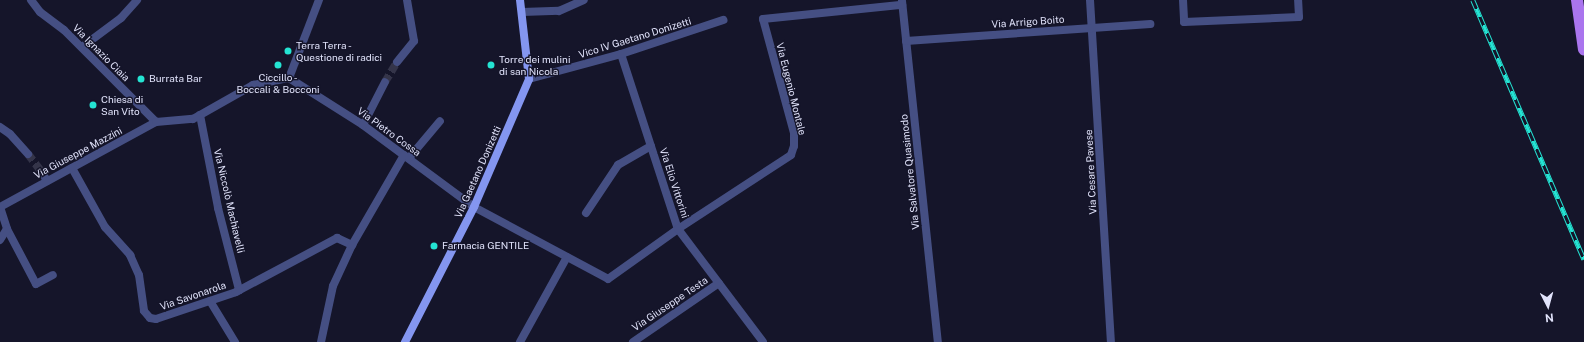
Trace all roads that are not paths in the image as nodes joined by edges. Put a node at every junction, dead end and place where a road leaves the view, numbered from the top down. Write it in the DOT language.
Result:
graph roads {
  1 [pos="31,0"];
  2 [pos="137,0"];
  3 [pos="319,0"];
  4 [pos="407,0"];
  5 [pos="520,0"];
  6 [pos="584,0"];
  7 [pos="1090,0"];
  8 [pos="1183,0"];
  9 [pos="1298,0"];
  10 [pos="1577,0"];
  11 [pos="902,3"];
  12 [pos="522,12"];
  13 [pos="723,20"];
  14 [pos="1150,24"];
  15 [pos="1092,27"];
  16 [pos="906,41"];
  17 [pos="82,47"];
  18 [pos="1584,50"];
  19 [pos="621,54"];
  20 [pos="397,62"];
  21 [pos="289,78"];
  22 [pos="529,79"];
  23 [pos="385,82"];
  24 [pos="200,115"];
  25 [pos="440,121"];
  26 [pos="156,122"];
  27 [pos="362,124"];
  28 [pos="0,127"];
  29 [pos="651,146"];
  30 [pos="28,154"];
  31 [pos="407,156"];
  32 [pos="72,168"];
  33 [pos="0,207"];
  34 [pos="474,207"];
  35 [pos="586,213"];
  36 [pos="6,229"];
  37 [pos="678,229"];
  38 [pos="0,240"];
  39 [pos="352,245"];
  40 [pos="567,256"];
  41 [pos="53,275"];
  42 [pos="608,279"];
  43 [pos="719,283"];
  44 [pos="239,290"];
  45 [pos="210,301"];
  46 [pos="235,342"];
  47 [pos="321,342"];
  48 [pos="404,342"];
  49 [pos="520,342"];
  50 [pos="632,342"];
  51 [pos="763,342"];
  52 [pos="938,342"];
  53 [pos="1111,342"];
  1 -- 17 [label="street, Via Ignazio Ciaia"];
  2 -- 17 [label="street"];
  3 -- 21 [label="street"];
  4 -- 20 [label="street"];
  5 -- 12 [label="street, Via Gaetano Donizetti"];
  6 -- 12 [label="street"];
  7 -- 15 [label="street, Via Cesare Pavese"];
  8 -- 9 [label="street"];
  10 -- 18 [label="main road"];
  11 -- 16 [label="street, Via Salvatore Quasimodo"];
  11 -- 37 [label="street, Via Eugenio Montale"];
  12 -- 22 [label="street, Via Gaetano Donizetti"];
  13 -- 19 [label="street, Vico IV Gaetano Donizetti"];
  14 -- 15 [label="street, Via Arrigo Boito"];
  15 -- 16 [label="street, Via Arrigo Boito"];
  15 -- 53 [label="street, Via Cesare Pavese"];
  16 -- 52 [label="street, Via Salvatore Quasimodo"];
  17 -- 26 [label="street, Via Ignazio Ciaia"];
  19 -- 22 [label="street, Vico IV Gaetano Donizetti"];
  19 -- 29 [label="street, Via Elio Vittorini"];
  21 -- 24 [label="street, Via Giuseppe Mazzini"];
  21 -- 27 [label="street, Via Pietro Cossa"];
  22 -- 34 [label="street, Via Gaetano Donizetti"];
  23 -- 27 [label="street"];
  24 -- 26 [label="street, Via Giuseppe Mazzini"];
  24 -- 44 [label="street, Via Niccolò Machiavelli"];
  25 -- 31 [label="street"];
  26 -- 32 [label="street, Via Giuseppe Mazzini"];
  27 -- 31 [label="street, Via Pietro Cossa"];
  28 -- 30 [label="street"];
  29 -- 35 [label="street"];
  29 -- 37 [label="street, Via Elio Vittorini"];
  31 -- 34 [label="street, Via Pietro Cossa"];
  31 -- 39 [label="street"];
  32 -- 33 [label="street, Via Giuseppe Mazzini"];
  32 -- 45 [label="street, Via Savonarola"];
  33 -- 36 [label="street, Via Giuseppe Mazzini"];
  34 -- 40 [label="street, Via Pietro Cossa"];
  34 -- 48 [label="street, Via Gaetano Donizetti"];
  36 -- 38 [label="street"];
  36 -- 41 [label="street, Via Giuseppe Mazzini"];
  37 -- 42 [label="street, Via Eugenio Montale"];
  37 -- 43 [label="street, Via Elio Vittorini"];
  39 -- 44 [label="street, Via Savonarola"];
  39 -- 47 [label="street"];
  40 -- 42 [label="street, Via Pietro Cossa"];
  40 -- 49 [label="street"];
  43 -- 50 [label="street, Via Giuseppe Testa"];
  43 -- 51 [label="street, Via Elio Vittorini"];
  44 -- 45 [label="street, Via Savonarola"];
  45 -- 46 [label="street"];
}
